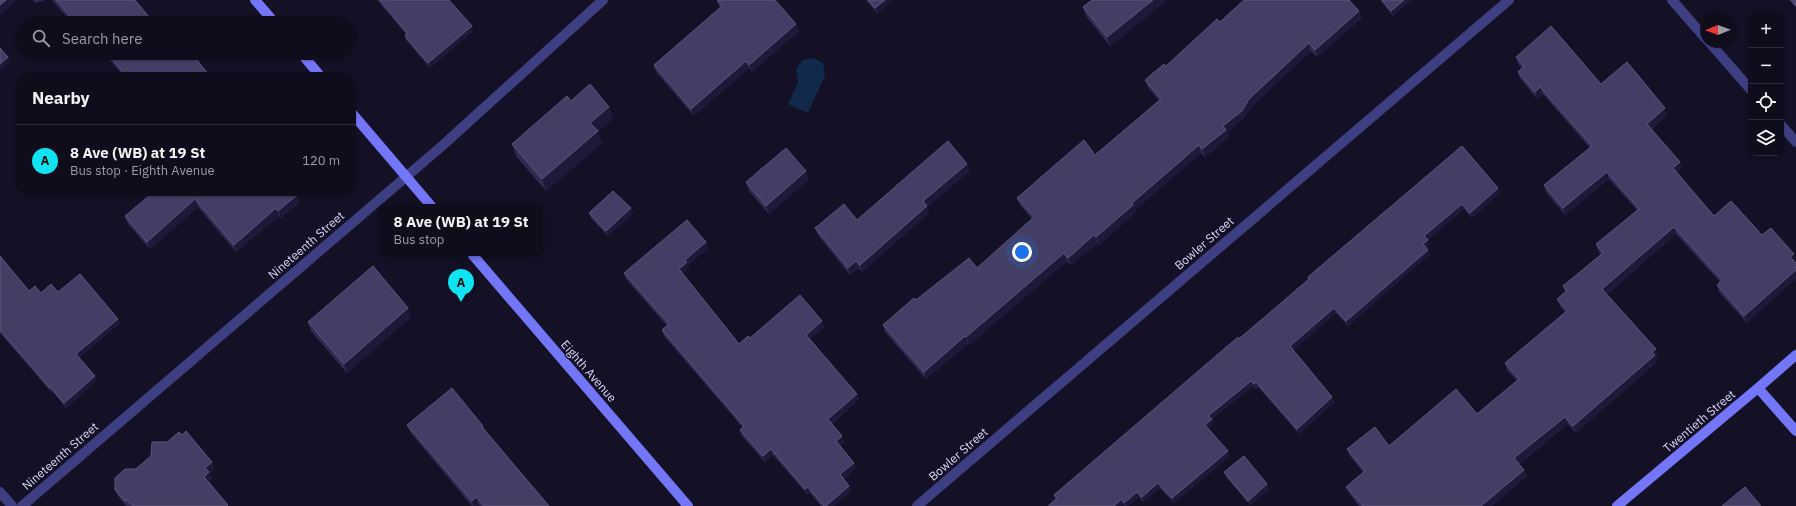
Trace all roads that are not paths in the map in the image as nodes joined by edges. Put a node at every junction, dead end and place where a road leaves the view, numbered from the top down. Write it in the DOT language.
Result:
graph roads {
  1 [pos="255,0"];
  2 [pos="603,0"];
  3 [pos="1509,0"];
  4 [pos="1672,0"];
  5 [pos="269,16"];
  6 [pos="1700,32"];
  7 [pos="1714,48"];
  8 [pos="307,60"];
  9 [pos="317,72"];
  10 [pos="1748,87"];
  11 [pos="356,118"];
  12 [pos="1784,128"];
  13 [pos="1796,142"];
  14 [pos="406,177"];
  15 [pos="429,204"];
  16 [pos="474,256"];
  17 [pos="1796,355"];
  18 [pos="1758,388"];
  19 [pos="1796,431"];
  20 [pos="0,492"];
  21 [pos="12,506"];
  22 [pos="22,506"];
  23 [pos="688,506"];
  24 [pos="917,506"];
  25 [pos="1617,506"];
  1 -- 5 [label="street"];
  2 -- 14 [label="street, Nineteenth Street"];
  3 -- 24 [label="street, Bowler Street"];
  4 -- 6 [label="street"];
  7 -- 10 [label="street"];
  8 -- 9 [label="street"];
  11 -- 14 [label="street"];
  12 -- 13 [label="street"];
  14 -- 15 [label="street"];
  14 -- 22 [label="street, Nineteenth Street"];
  16 -- 23 [label="street, Eighth Avenue"];
  17 -- 18 [label="street, Twentieth Street"];
  18 -- 19 [label="street"];
  18 -- 25 [label="street, Twentieth Street"];
  20 -- 21 [label="street"];
}
